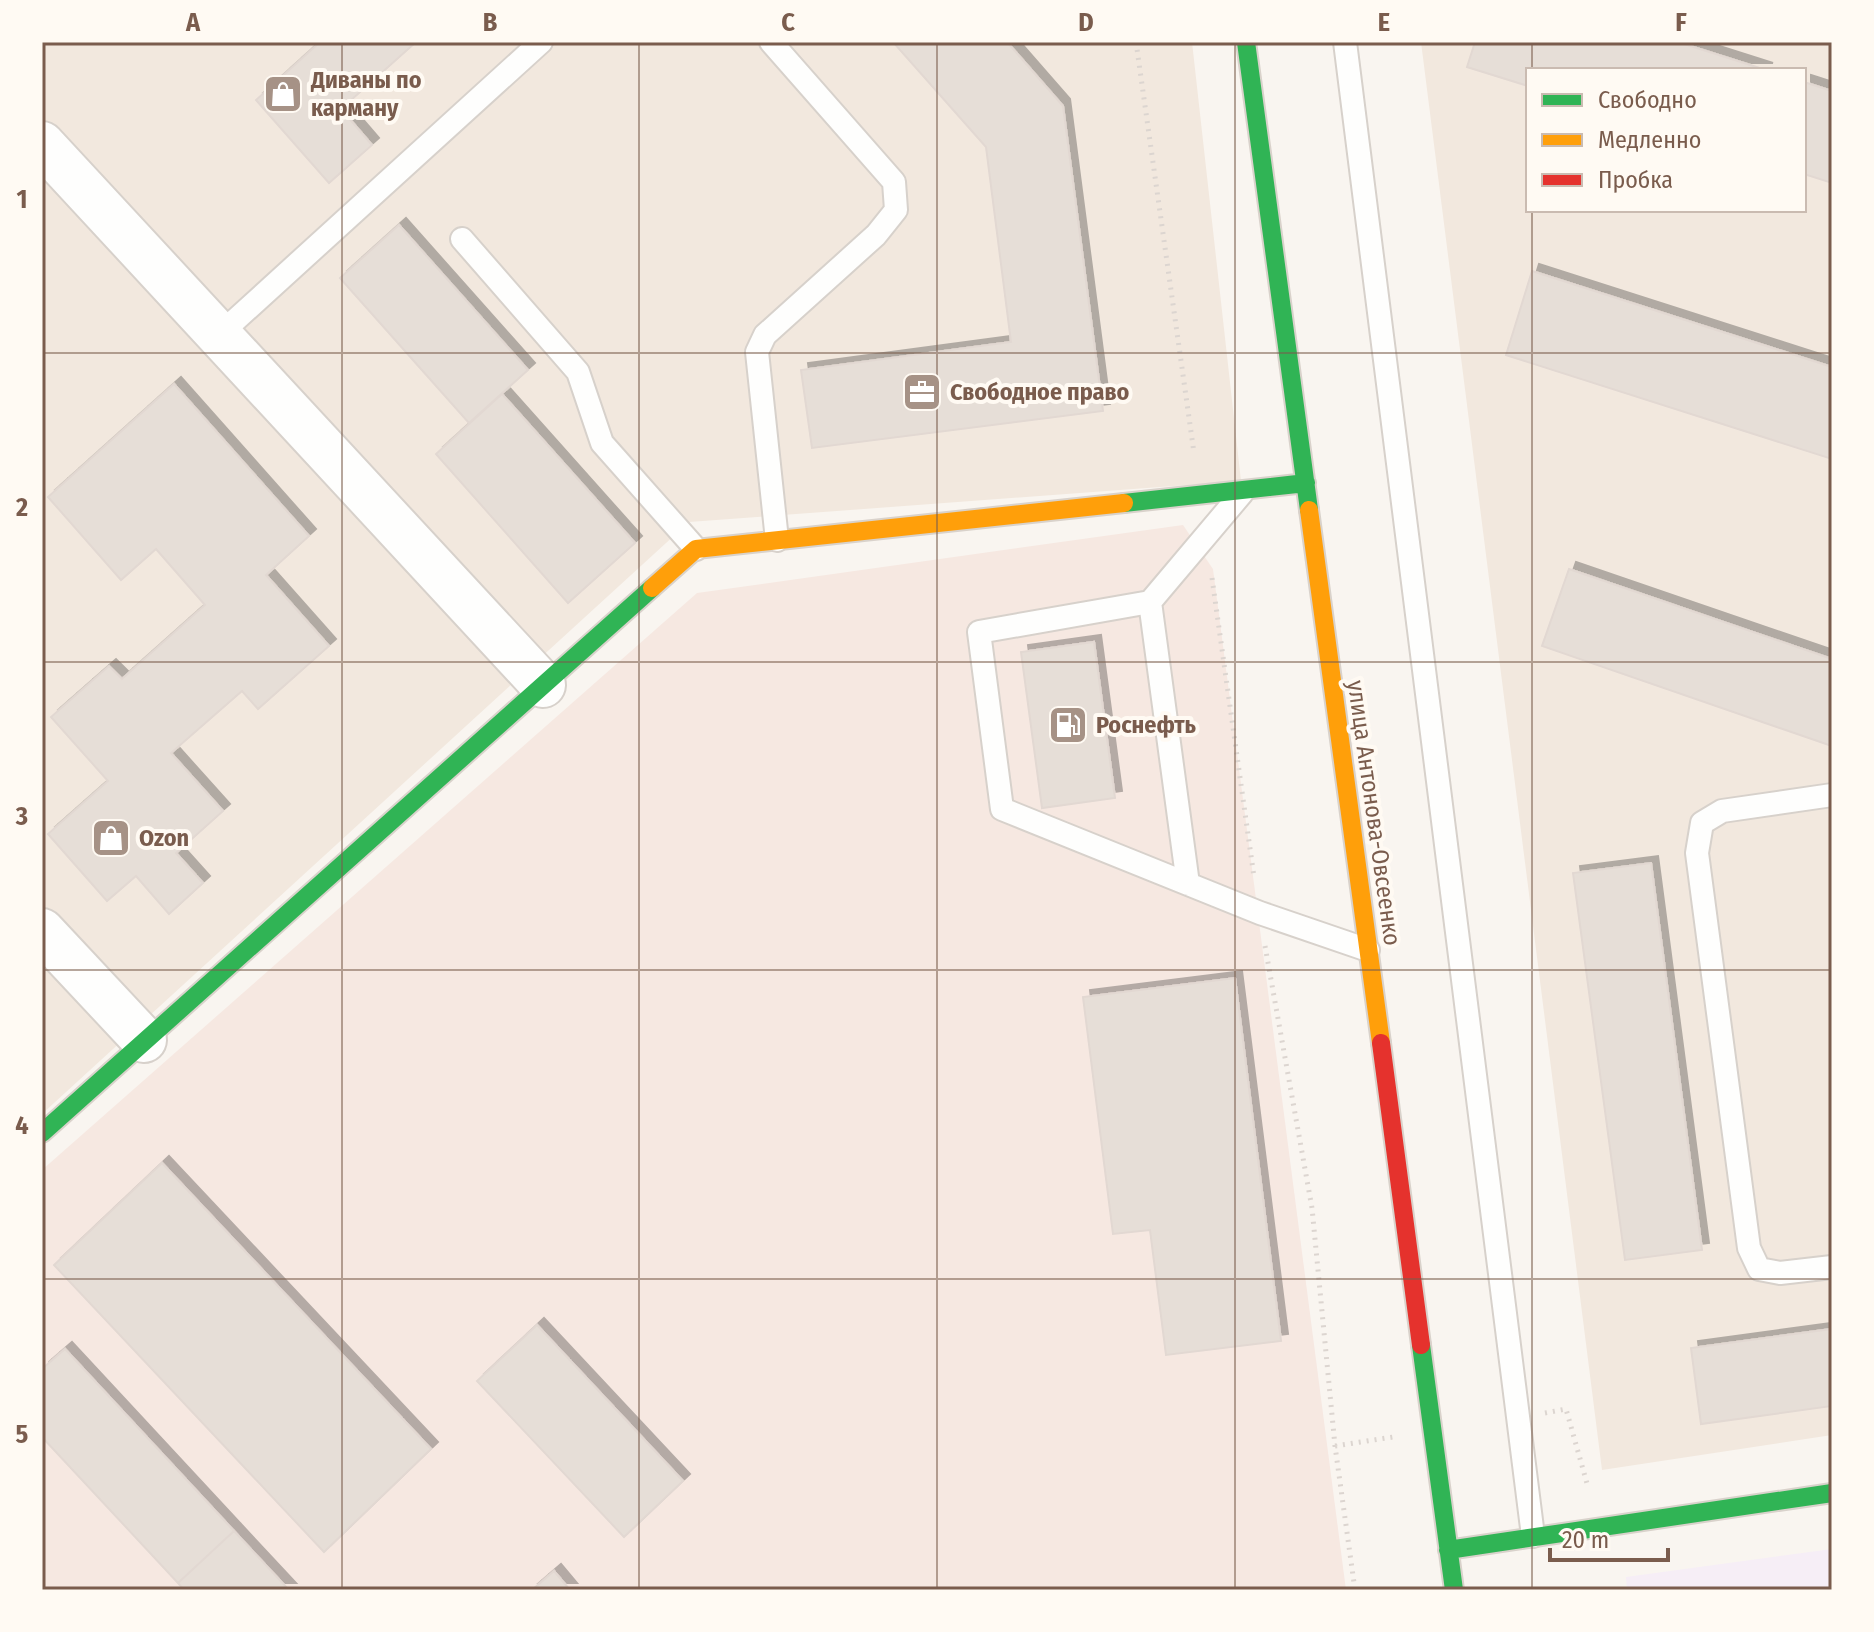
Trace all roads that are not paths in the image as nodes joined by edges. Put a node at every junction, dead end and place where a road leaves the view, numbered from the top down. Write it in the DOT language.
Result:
graph roads {
  1 [pos="541,42"];
  2 [pos="771,42"];
  3 [pos="1246,42"];
  4 [pos="1345,42"];
  5 [pos="42,144"];
  6 [pos="462,239"];
  7 [pos="220,334"];
  8 [pos="1306,483"];
  9 [pos="1245,490"];
  10 [pos="777,540"];
  11 [pos="696,549"];
  12 [pos="1150,602"];
  13 [pos="543,685"];
  14 [pos="1832,795"];
  15 [pos="1188,884"];
  16 [pos="42,931"];
  17 [pos="1368,950"];
  18 [pos="144,1040"];
  19 [pos="42,1133"];
  20 [pos="1832,1267"];
  21 [pos="1832,1493"];
  22 [pos="1533,1536"];
  23 [pos="1448,1550"];
  24 [pos="1454,1590"];
  1 -- 7 [label="lane"];
  2 -- 10 [label="lane"];
  3 -- 8 [label="street, улица Антонова-Овсеенко"];
  4 -- 22 [label="lane"];
  5 -- 7 [label="street"];
  6 -- 11 [label="lane"];
  7 -- 13 [label="street"];
  8 -- 9 [label="street"];
  8 -- 17 [label="street, улица Антонова-Овсеенко"];
  9 -- 10 [label="street"];
  9 -- 12 [label="lane"];
  10 -- 11 [label="street"];
  11 -- 13 [label="street"];
  12 -- 15 [label="lane"];
  12 -- 15 [label="lane"];
  13 -- 18 [label="street"];
  14 -- 20 [label="lane"];
  15 -- 17 [label="lane"];
  16 -- 18 [label="street"];
  17 -- 23 [label="street, улица Антонова-Овсеенко"];
  18 -- 19 [label="street"];
  21 -- 22 [label="street"];
  22 -- 23 [label="street"];
  23 -- 24 [label="street, улица Антонова-Овсеенко"];
}
